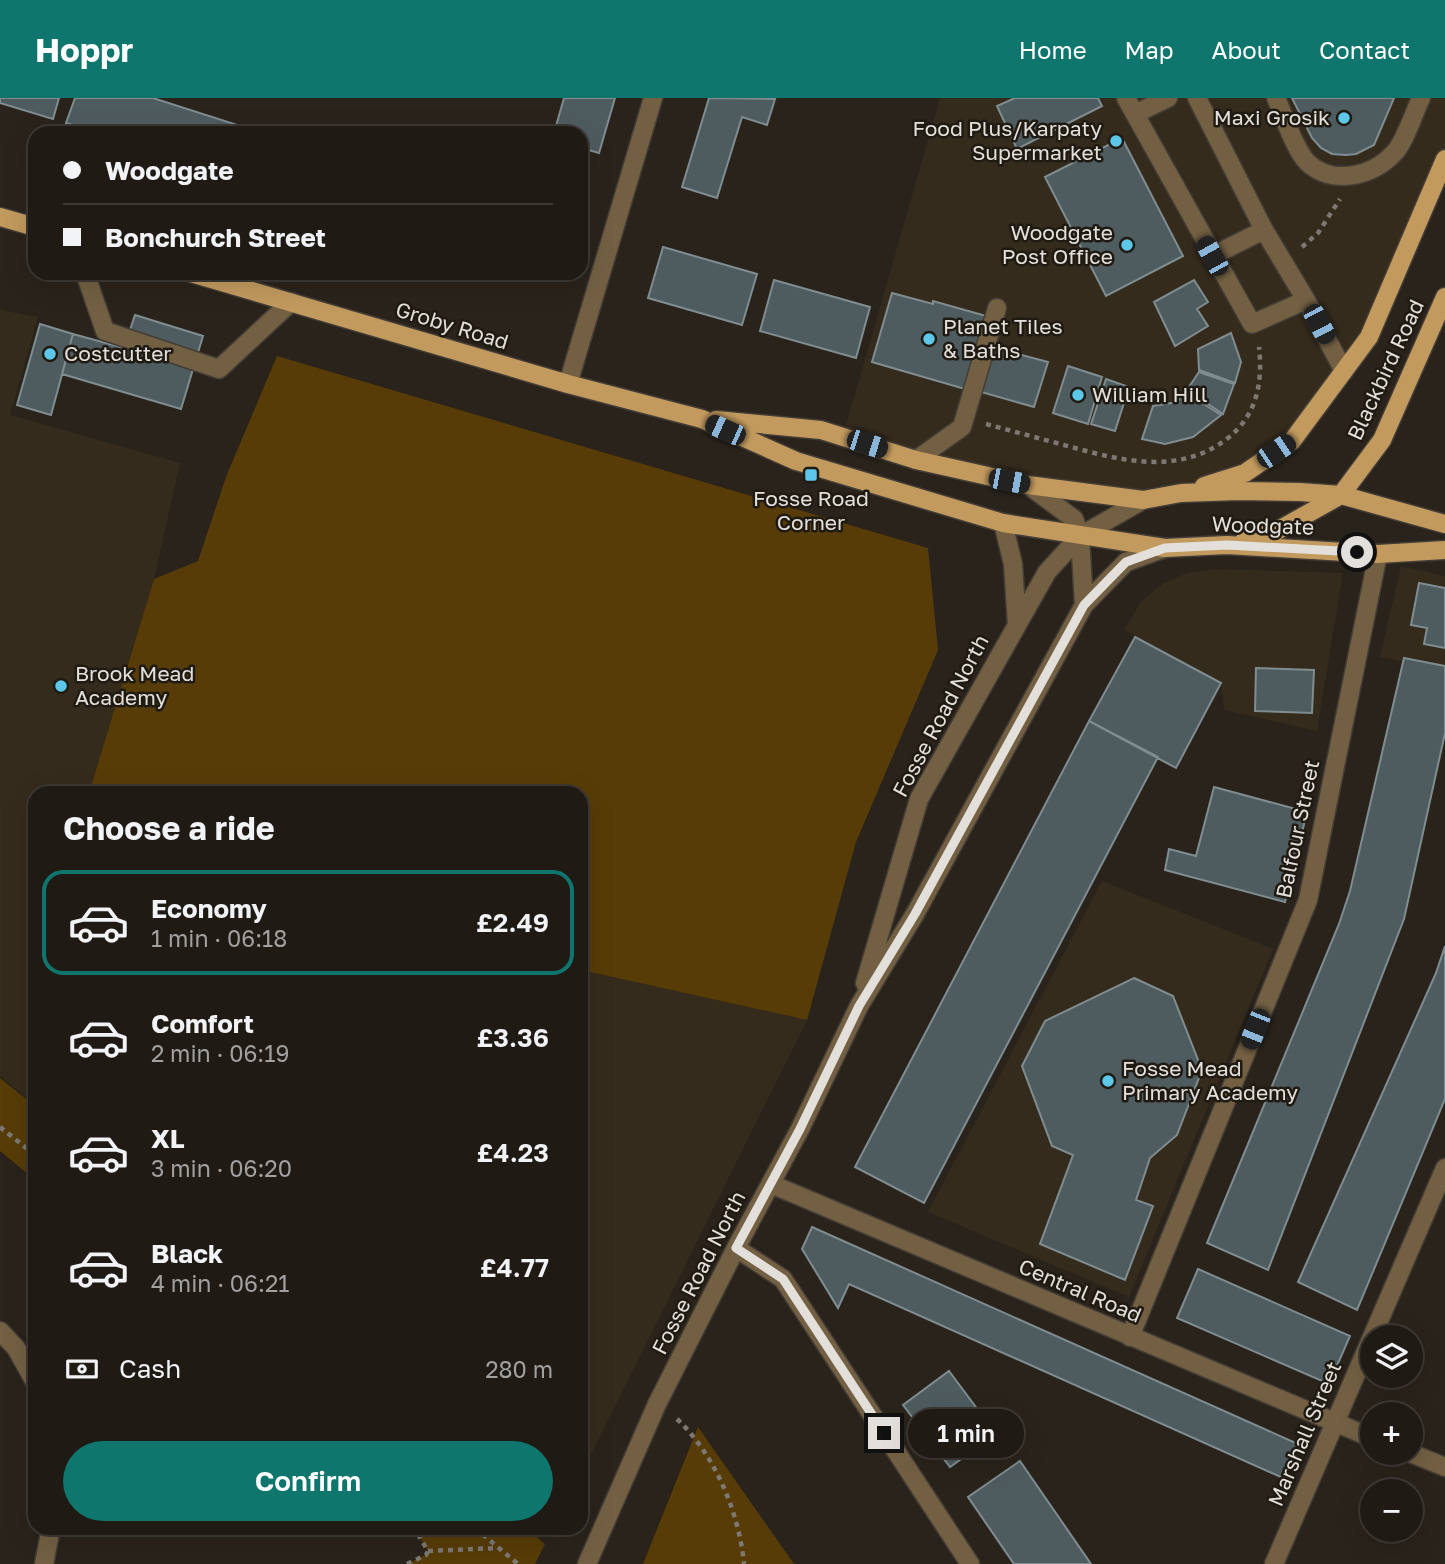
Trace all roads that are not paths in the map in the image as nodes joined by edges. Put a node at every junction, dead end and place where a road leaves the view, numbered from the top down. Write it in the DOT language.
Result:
graph roads {
  1 [pos="653,98"];
  2 [pos="1168,98"];
  3 [pos="1197,98"];
  4 [pos="1276,98"];
  5 [pos="1421,98"];
  6 [pos="1130,106"];
  7 [pos="1445,159"];
  8 [pos="0,217"];
  9 [pos="28,226"];
  10 [pos="1265,230"];
  11 [pos="1212,256"];
  12 [pos="87,280"];
  13 [pos="215,280"];
  14 [pos="1445,297"];
  15 [pos="1306,300"];
  16 [pos="291,302"];
  17 [pos="997,308"];
  18 [pos="1344,371"];
  19 [pos="568,384"];
  20 [pos="702,419"];
  21 [pos="916,460"];
  22 [pos="1028,485"];
  23 [pos="1181,493"];
  24 [pos="1341,495"];
  25 [pos="1143,500"];
  26 [pos="1003,523"];
  27 [pos="1445,524"];
  28 [pos="1080,536"];
  29 [pos="1227,545"];
  30 [pos="1165,548"];
  31 [pos="1445,550"];
  32 [pos="1378,554"];
  33 [pos="1084,605"];
  34 [pos="1017,625"];
  35 [pos="859,1006"];
  36 [pos="1445,1168"];
  37 [pos="771,1184"];
  38 [pos="736,1248"];
  39 [pos="0,1331"];
  40 [pos="1130,1337"];
  41 [pos="28,1369"];
  42 [pos="1335,1423"];
  43 [pos="1360,1433"];
  44 [pos="1423,1458"];
  45 [pos="1445,1467"];
  46 [pos="50,1535"];
  47 [pos="44,1564"];
  48 [pos="587,1564"];
  49 [pos="970,1564"];
  50 [pos="1274,1564"];
  1 -- 19 [label="street"];
  2 -- 6 [label="street"];
  3 -- 10 [label="street"];
  4 -- 5 [label="street"];
  6 -- 11 [label="street"];
  7 -- 18 [label="main road, Blackbird Road"];
  8 -- 9 [label="main road"];
  10 -- 11 [label="street"];
  10 -- 15 [label="street"];
  11 -- 15 [label="street"];
  12 -- 16 [label="street"];
  13 -- 16 [label="main road, Groby Road"];
  14 -- 24 [label="main road, Blackbird Road"];
  15 -- 18 [label="street"];
  16 -- 19 [label="main road, Groby Road"];
  17 -- 21 [label="street"];
  18 -- 23 [label="main road, Blackbird Road"];
  19 -- 20 [label="main road, Groby Road"];
  20 -- 21 [label="main road, Groby Road"];
  20 -- 26 [label="main road, Groby Road"];
  21 -- 22 [label="main road, Groby Road"];
  22 -- 25 [label="main road, Groby Road"];
  22 -- 28 [label="street"];
  23 -- 24 [label="main road, Woodgate"];
  23 -- 25 [label="main road, Woodgate"];
  24 -- 27 [label="main road, Woodgate"];
  24 -- 29 [label="main road, Blackbird Road"];
  25 -- 28 [label="street, Fosse Road North"];
  26 -- 28 [label="main road, Groby Road"];
  26 -- 34 [label="street"];
  28 -- 30 [label="main road, Woodgate"];
  28 -- 33 [label="street"];
  28 -- 34 [label="street, Fosse Road North"];
  29 -- 30 [label="main road, Woodgate"];
  29 -- 32 [label="main road, Woodgate"];
  30 -- 33 [label="street, Fosse Road North"];
  31 -- 32 [label="main road, Woodgate"];
  32 -- 40 [label="street, Balfour Street"];
  33 -- 35 [label="street, Fosse Road North"];
  34 -- 35 [label="street, Fosse Road North"];
  35 -- 37 [label="street, Fosse Road North"];
  36 -- 42 [label="street, Marshall Street"];
  37 -- 38 [label="street, Fosse Road North"];
  37 -- 40 [label="street, Central Road"];
  38 -- 48 [label="street, Fosse Road North"];
  38 -- 49 [label="street"];
  39 -- 41 [label="street"];
  40 -- 42 [label="street, Central Road"];
  42 -- 43 [label="street, Central Road"];
  42 -- 50 [label="street, Marshall Street"];
  44 -- 45 [label="street"];
  46 -- 47 [label="street"];
}
